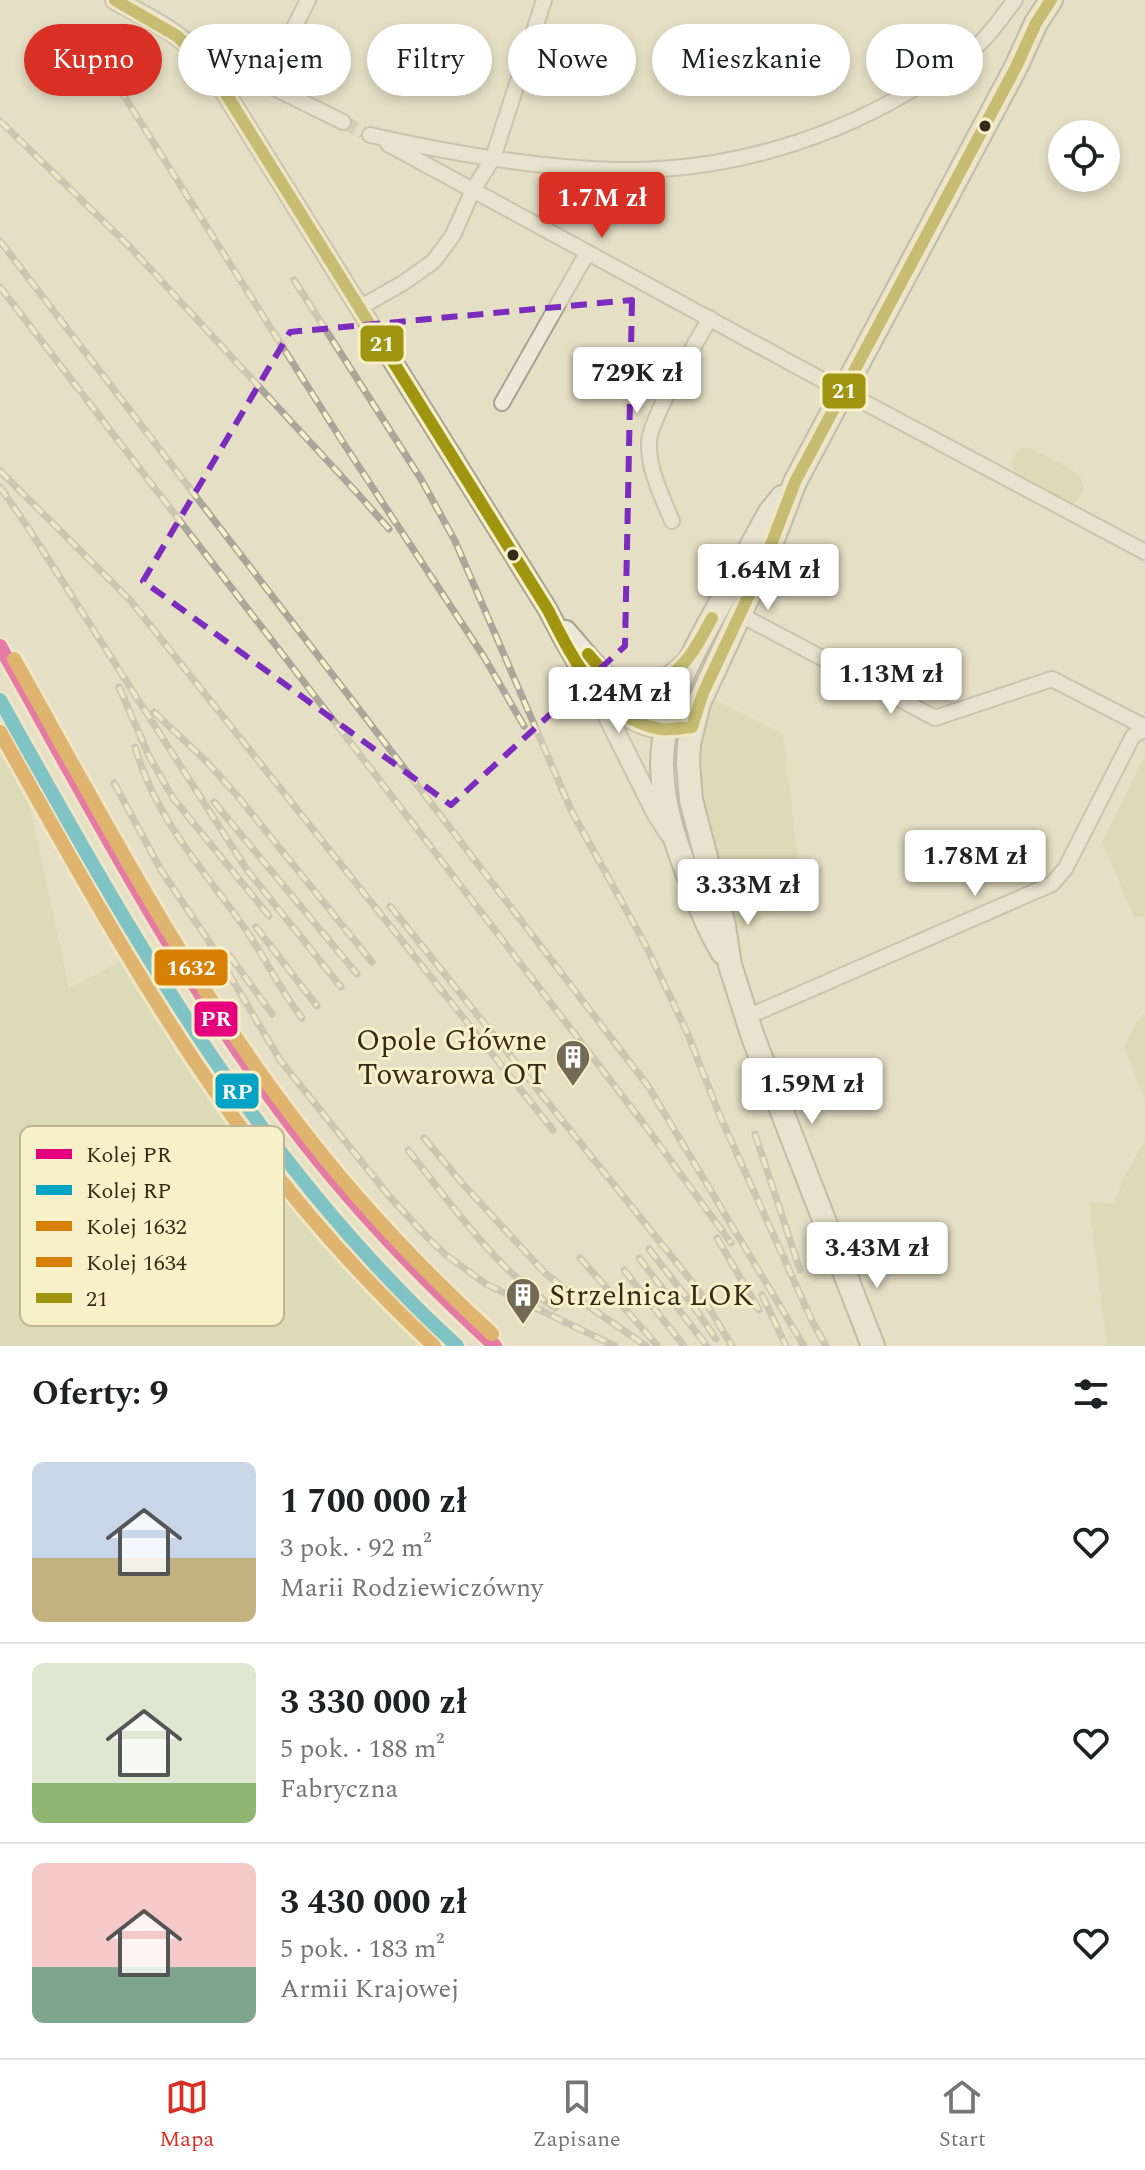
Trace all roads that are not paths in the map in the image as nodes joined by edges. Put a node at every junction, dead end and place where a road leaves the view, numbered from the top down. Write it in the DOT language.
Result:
graph roads {
  1 [pos="115,0"];
  2 [pos="308,0"];
  3 [pos="544,0"];
  4 [pos="1015,0"];
  5 [pos="1051,0"];
  6 [pos="296,24"];
  7 [pos="178,37"];
  8 [pos="226,96"];
  9 [pos="290,96"];
  10 [pos="343,122"];
  11 [pos="493,158"];
  12 [pos="473,190"];
  13 [pos="587,253"];
  14 [pos="359,308"];
  15 [pos="710,318"];
  16 [pos="833,386"];
  17 [pos="502,403"];
  18 [pos="795,482"];
  19 [pos="672,521"];
  20 [pos="1145,552"];
  21 [pos="741,615"];
  22 [pos="692,655"];
  23 [pos="602,683"];
  24 [pos="666,722"];
  25 [pos="692,727"];
  26 [pos="1145,728"];
  27 [pos="675,842"];
  28 [pos="730,965"];
  29 [pos="747,1017"];
  30 [pos="873,1346"];
  1 -- 7 [label="street"];
  2 -- 6 [label="street"];
  3 -- 11 [label="street"];
  4 -- 11 [label="street"];
  5 -- 16 [label="main road"];
  8 -- 14 [label="street"];
  9 -- 10 [label="street"];
  11 -- 12 [label="street"];
  11 -- 12 [label="street"];
  12 -- 13 [label="street"];
  12 -- 14 [label="street"];
  13 -- 15 [label="street"];
  13 -- 17 [label="street"];
  14 -- 23 [label="street"];
  15 -- 16 [label="street"];
  15 -- 19 [label="street"];
  16 -- 18 [label="main road"];
  16 -- 20 [label="street"];
  18 -- 21 [label="main road"];
  18 -- 22 [label="main road"];
  21 -- 25 [label="main road"];
  21 -- 26 [label="street"];
  22 -- 23 [label="street"];
  22 -- 24 [label="main road"];
  23 -- 24 [label="street"];
  23 -- 27 [label="street"];
  24 -- 25 [label="street"];
  24 -- 27 [label="main road"];
  25 -- 28 [label="main road"];
  26 -- 29 [label="street"];
  27 -- 28 [label="main road"];
  28 -- 29 [label="main road"];
  29 -- 30 [label="main road"];
}
